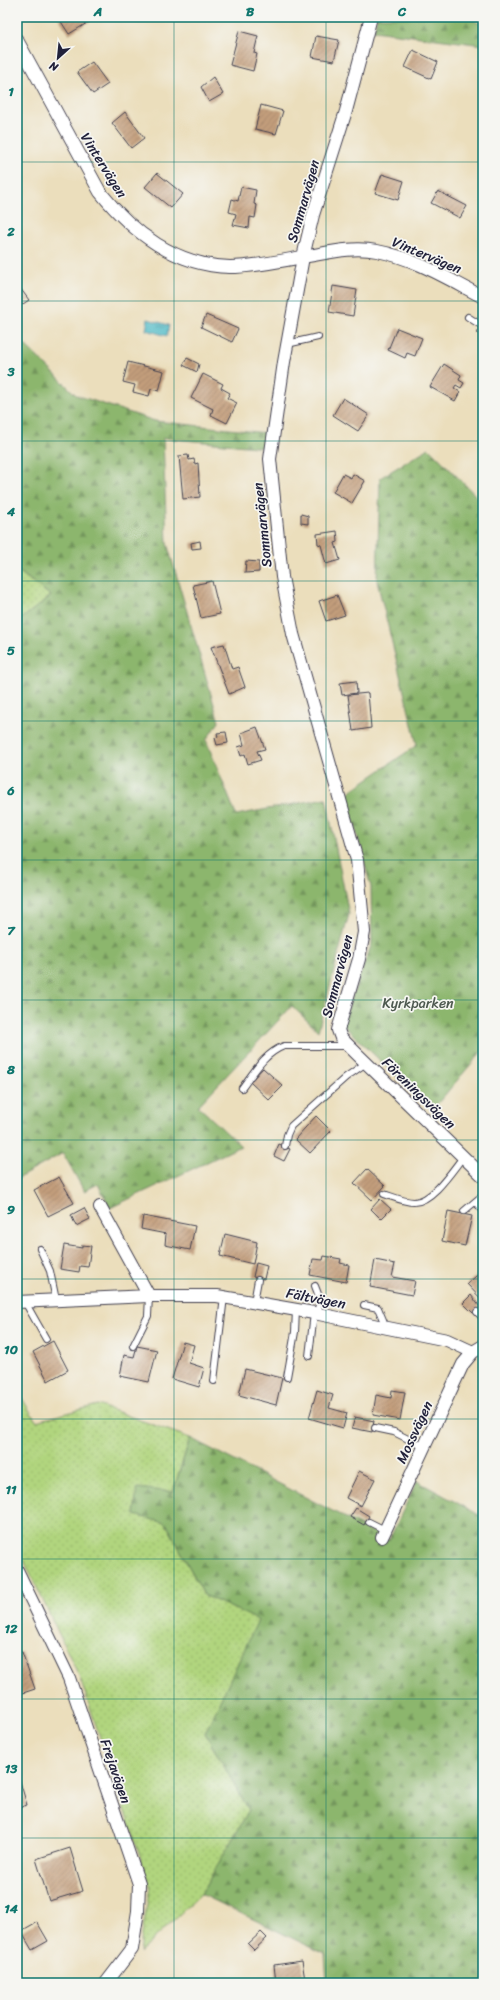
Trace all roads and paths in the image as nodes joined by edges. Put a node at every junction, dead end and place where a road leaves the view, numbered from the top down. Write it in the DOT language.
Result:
graph roads {
  1 [pos="371,17"];
  2 [pos="17,40"];
  3 [pos="303,257"];
  4 [pos="483,297"];
  5 [pos="468,317"];
  6 [pos="479,324"];
  7 [pos="318,337"];
  8 [pos="287,344"];
  9 [pos="338,1030"];
  10 [pos="349,1046"];
  11 [pos="366,1064"];
  12 [pos="242,1088"];
  13 [pos="284,1146"];
  14 [pos="463,1157"];
  15 [pos="483,1176"];
  16 [pos="384,1194"];
  17 [pos="483,1195"];
  18 [pos="474,1202"];
  19 [pos="100,1207"];
  20 [pos="483,1210"];
  21 [pos="464,1211"];
  22 [pos="40,1249"];
  23 [pos="258,1280"];
  24 [pos="315,1286"];
  25 [pos="149,1296"];
  26 [pos="224,1297"];
  27 [pos="56,1300"];
  28 [pos="21,1302"];
  29 [pos="254,1302"];
  30 [pos="364,1305"];
  31 [pos="296,1310"];
  32 [pos="477,1312"];
  33 [pos="316,1314"];
  34 [pos="483,1318"];
  35 [pos="386,1327"];
  36 [pos="46,1339"];
  37 [pos="133,1346"];
  38 [pos="478,1349"];
  39 [pos="309,1356"];
  40 [pos="286,1377"];
  41 [pos="214,1381"];
  42 [pos="375,1428"];
  43 [pos="424,1447"];
  44 [pos="368,1522"];
  45 [pos="383,1534"];
  46 [pos="17,1570"];
  47 [pos="106,1983"];
  1 -- 3 [label="street, Sommarvägen"];
  2 -- 3 [label="street, Vintervägen"];
  3 -- 4 [label="street, Vintervägen"];
  3 -- 8 [label="street, Sommarvägen"];
  5 -- 6 [label="lane"];
  7 -- 8 [label="lane"];
  8 -- 9 [label="street, Sommarvägen"];
  9 -- 10 [label="street, Föreningsvägen"];
  10 -- 11 [label="street, Föreningsvägen"];
  10 -- 12 [label="lane"];
  11 -- 13 [label="lane"];
  11 -- 14 [label="street, Föreningsvägen"];
  14 -- 15 [label="street, Föreningsvägen"];
  14 -- 16 [label="lane"];
  17 -- 18 [label="lane"];
  18 -- 20 [label="lane"];
  18 -- 21 [label="lane"];
  19 -- 25 [label="street"];
  22 -- 27 [label="lane"];
  23 -- 29 [label="lane"];
  24 -- 33 [label="lane"];
  25 -- 26 [label="street, Fältvägen"];
  25 -- 27 [label="street, Fältvägen"];
  25 -- 37 [label="lane"];
  26 -- 29 [label="street, Fältvägen"];
  26 -- 41 [label="lane"];
  27 -- 28 [label="street, Fältvägen"];
  28 -- 36 [label="lane"];
  29 -- 31 [label="street, Fältvägen"];
  30 -- 35 [label="lane"];
  31 -- 33 [label="street, Fältvägen"];
  31 -- 40 [label="lane"];
  32 -- 34 [label="lane"];
  33 -- 35 [label="street, Fältvägen"];
  33 -- 39 [label="lane"];
  35 -- 38 [label="street, Fältvägen"];
  38 -- 43 [label="street, Mossvägen"];
  42 -- 43 [label="lane"];
  43 -- 45 [label="street, Mossvägen"];
  44 -- 45 [label="lane"];
  46 -- 47 [label="street, Frejavägen"];
}
